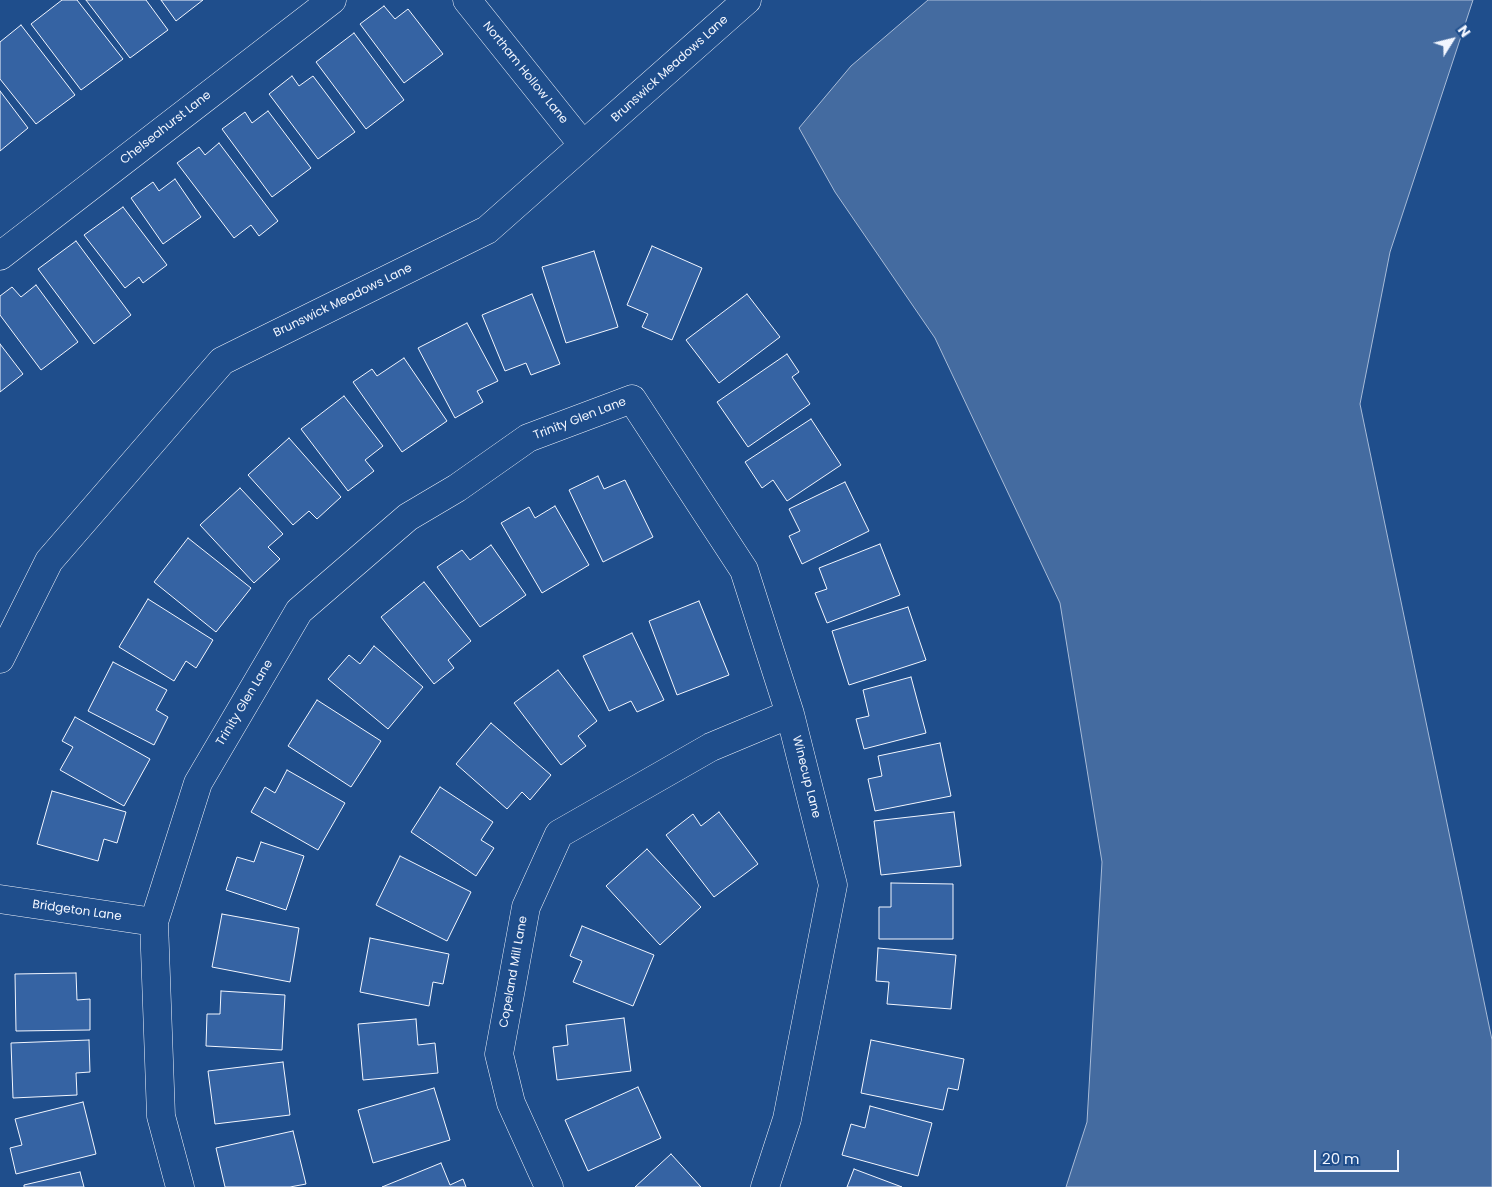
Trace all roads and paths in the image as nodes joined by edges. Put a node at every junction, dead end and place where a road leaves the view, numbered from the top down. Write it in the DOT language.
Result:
graph roads {
  1 [pos="332,0"];
  2 [pos="467,0"];
  3 [pos="747,0"];
  4 [pos="583,145"];
  5 [pos="0,256"];
  6 [pos="632,399"];
  7 [pos="0,659"];
  8 [pos="790,714"];
  9 [pos="0,899"];
  10 [pos="154,922"];
  11 [pos="180,1187"];
  12 [pos="549,1187"];
  13 [pos="765,1187"];
  1 -- 5 [label="street, Chelseahurst Lane"];
  2 -- 4 [label="street, Northam Hollow Lane"];
  3 -- 4 [label="street, Brunswick Meadows Lane"];
  4 -- 7 [label="street, Brunswick Meadows Lane"];
  6 -- 8 [label="street, Winecup Lane"];
  6 -- 10 [label="street, Trinity Glen Lane"];
  8 -- 12 [label="street, Copeland Mill Lane"];
  8 -- 13 [label="street, Winecup Lane"];
  9 -- 10 [label="street, Bridgeton Lane"];
  10 -- 11 [label="street, Trinity Glen Lane"];
}
